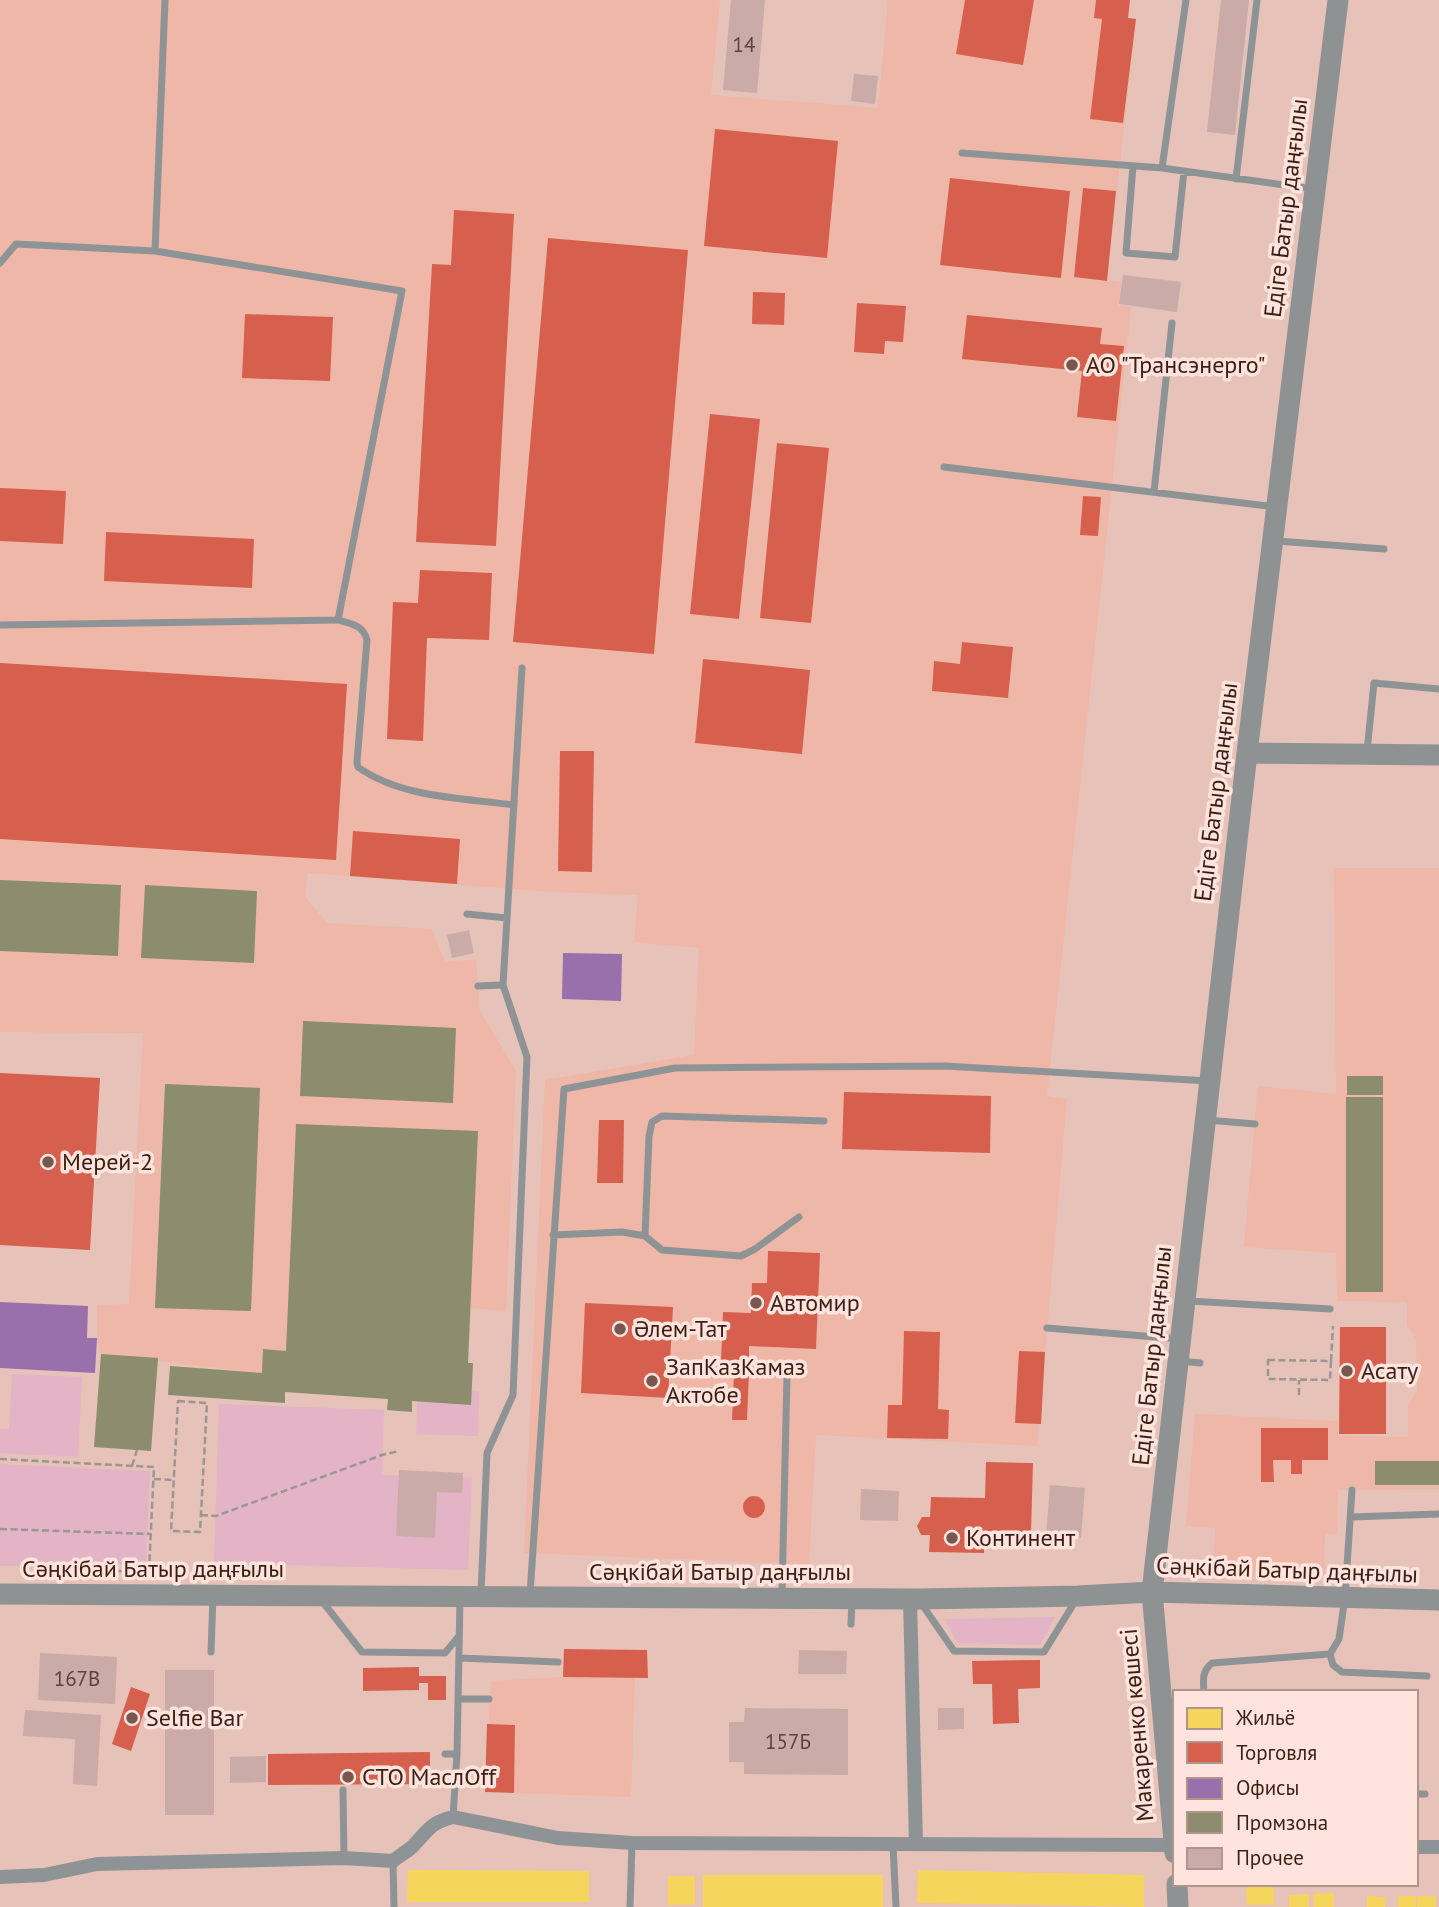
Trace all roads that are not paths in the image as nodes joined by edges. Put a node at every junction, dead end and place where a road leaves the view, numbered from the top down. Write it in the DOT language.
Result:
graph roads {
  1 [pos="165,0"];
  2 [pos="1186,0"];
  3 [pos="1257,0"];
  4 [pos="1338,0"];
  5 [pos="962,153"];
  6 [pos="1133,166"];
  7 [pos="1162,168"];
  8 [pos="1184,171"];
  9 [pos="1236,179"];
  10 [pos="1315,189"];
  11 [pos="155,251"];
  12 [pos="0,263"];
  13 [pos="1172,323"];
  14 [pos="944,467"];
  15 [pos="1154,492"];
  16 [pos="1277,507"];
  17 [pos="1273,541"];
  18 [pos="1384,549"];
  19 [pos="338,620"];
  20 [pos="0,625"];
  21 [pos="522,668"];
  22 [pos="1439,689"];
  23 [pos="1247,753"];
  24 [pos="1367,755"];
  25 [pos="1439,755"];
  26 [pos="514,804"];
  27 [pos="467,914"];
  28 [pos="507,918"];
  29 [pos="503,985"];
  30 [pos="478,986"];
  31 [pos="1210,1082"];
  32 [pos="1205,1119"];
  33 [pos="824,1121"];
  34 [pos="1255,1124"];
  35 [pos="799,1217"];
  36 [pos="553,1235"];
  37 [pos="645,1236"];
  38 [pos="1185,1301"];
  39 [pos="1331,1309"];
  40 [pos="1047,1328"];
  41 [pos="1180,1339"];
  42 [pos="1178,1361"];
  43 [pos="1200,1363"];
  44 [pos="787,1374"];
  45 [pos="1352,1490"];
  46 [pos="1439,1514"];
  47 [pos="1351,1517"];
  48 [pos="1152,1591"];
  49 [pos="0,1594"];
  50 [pos="214,1596"];
  51 [pos="319,1597"];
  52 [pos="1078,1597"];
  53 [pos="1345,1597"];
  54 [pos="471,1598"];
  55 [pos="529,1598"];
  56 [pos="782,1599"];
  57 [pos="852,1599"];
  58 [pos="915,1599"];
  59 [pos="1439,1600"];
  60 [pos="850,1624"];
  61 [pos="459,1635"];
  62 [pos="211,1652"];
  63 [pos="1330,1654"];
  64 [pos="459,1658"];
  65 [pos="558,1662"];
  66 [pos="1427,1676"];
  67 [pos="1204,1690"];
  68 [pos="458,1699"];
  69 [pos="489,1699"];
  70 [pos="445,1754"];
  71 [pos="457,1754"];
  72 [pos="343,1790"];
  73 [pos="1418,1794"];
  74 [pos="1425,1794"];
  75 [pos="453,1817"];
  76 [pos="1173,1823"];
  77 [pos="632,1843"];
  78 [pos="893,1844"];
  79 [pos="916,1844"];
  80 [pos="1173,1845"];
  81 [pos="1418,1847"];
  82 [pos="1439,1847"];
  83 [pos="344,1858"];
  84 [pos="393,1861"];
  85 [pos="0,1877"];
  86 [pos="1177,1886"];
  87 [pos="394,1907"];
  88 [pos="630,1907"];
  89 [pos="896,1907"];
  90 [pos="1178,1907"];
  1 -- 11 [label="lane"];
  2 -- 7 [label="lane"];
  3 -- 9 [label="lane"];
  4 -- 10 [label="main road, Едіге Батыр даңғылы"];
  5 -- 6 [label="lane"];
  6 -- 7 [label="lane"];
  6 -- 8 [label="lane"];
  7 -- 8 [label="lane"];
  8 -- 9 [label="lane"];
  9 -- 10 [label="lane"];
  10 -- 16 [label="main road, Едіге Батыр даңғылы"];
  11 -- 12 [label="lane"];
  11 -- 19 [label="lane"];
  13 -- 15 [label="lane"];
  14 -- 15 [label="lane"];
  15 -- 16 [label="lane"];
  16 -- 17 [label="main road, Едіге Батыр даңғылы"];
  17 -- 18 [label="lane"];
  17 -- 23 [label="main road, Едіге Батыр даңғылы"];
  19 -- 20 [label="lane"];
  19 -- 26 [label="lane"];
  21 -- 26 [label="lane"];
  22 -- 24 [label="lane"];
  23 -- 24 [label="main road"];
  23 -- 31 [label="main road, Едіге Батыр даңғылы"];
  24 -- 25 [label="main road"];
  26 -- 28 [label="lane"];
  27 -- 28 [label="lane"];
  28 -- 29 [label="lane"];
  29 -- 30 [label="lane"];
  29 -- 54 [label="lane"];
  31 -- 32 [label="main road, Едіге Батыр даңғылы"];
  31 -- 36 [label="lane"];
  32 -- 34 [label="lane"];
  32 -- 38 [label="main road, Едіге Батыр даңғылы"];
  33 -- 37 [label="lane"];
  35 -- 37 [label="lane"];
  36 -- 37 [label="lane"];
  36 -- 55 [label="lane"];
  38 -- 39 [label="lane"];
  38 -- 41 [label="main road, Едіге Батыр даңғылы"];
  40 -- 41 [label="lane"];
  41 -- 42 [label="main road, Едіге Батыр даңғылы"];
  42 -- 43 [label="lane"];
  42 -- 48 [label="main road, Едіге Батыр даңғылы"];
  44 -- 56 [label="lane"];
  45 -- 47 [label="lane"];
  46 -- 47 [label="lane"];
  47 -- 53 [label="lane"];
  48 -- 52 [label="main road, Сәңкібай Батыр даңғылы"];
  48 -- 53 [label="main road, Сәңкібай Батыр даңғылы"];
  48 -- 76 [label="main road, Макаренко көшесі"];
  49 -- 50 [label="main road, Сәңкібай Батыр даңғылы"];
  50 -- 51 [label="main road, Сәңкібай Батыр даңғылы"];
  50 -- 62 [label="lane"];
  51 -- 54 [label="main road, Сәңкібай Батыр даңғылы"];
  51 -- 61 [label="lane"];
  52 -- 58 [label="main road, Сәңкібай Батыр даңғылы"];
  52 -- 58 [label="lane"];
  53 -- 59 [label="main road, Сәңкібай Батыр даңғылы"];
  53 -- 63 [label="lane"];
  54 -- 55 [label="main road, Сәңкібай Батыр даңғылы"];
  54 -- 61 [label="lane"];
  55 -- 56 [label="main road, Сәңкібай Батыр даңғылы"];
  56 -- 57 [label="main road, Сәңкібай Батыр даңғылы"];
  57 -- 58 [label="main road, Сәңкібай Батыр даңғылы"];
  57 -- 60 [label="lane"];
  58 -- 79 [label="street"];
  61 -- 64 [label="lane"];
  63 -- 66 [label="lane"];
  63 -- 67 [label="lane"];
  64 -- 65 [label="lane"];
  64 -- 68 [label="lane"];
  68 -- 69 [label="lane"];
  68 -- 71 [label="lane"];
  70 -- 71 [label="lane"];
  71 -- 75 [label="lane"];
  72 -- 83 [label="lane"];
  73 -- 74 [label="lane"];
  75 -- 77 [label="street"];
  75 -- 84 [label="street"];
  77 -- 78 [label="street"];
  77 -- 88 [label="lane"];
  78 -- 79 [label="street"];
  78 -- 89 [label="lane"];
  79 -- 80 [label="street"];
  81 -- 82 [label="street"];
  83 -- 84 [label="street"];
  83 -- 85 [label="street"];
  84 -- 87 [label="lane"];
  86 -- 90 [label="main road"];
}
